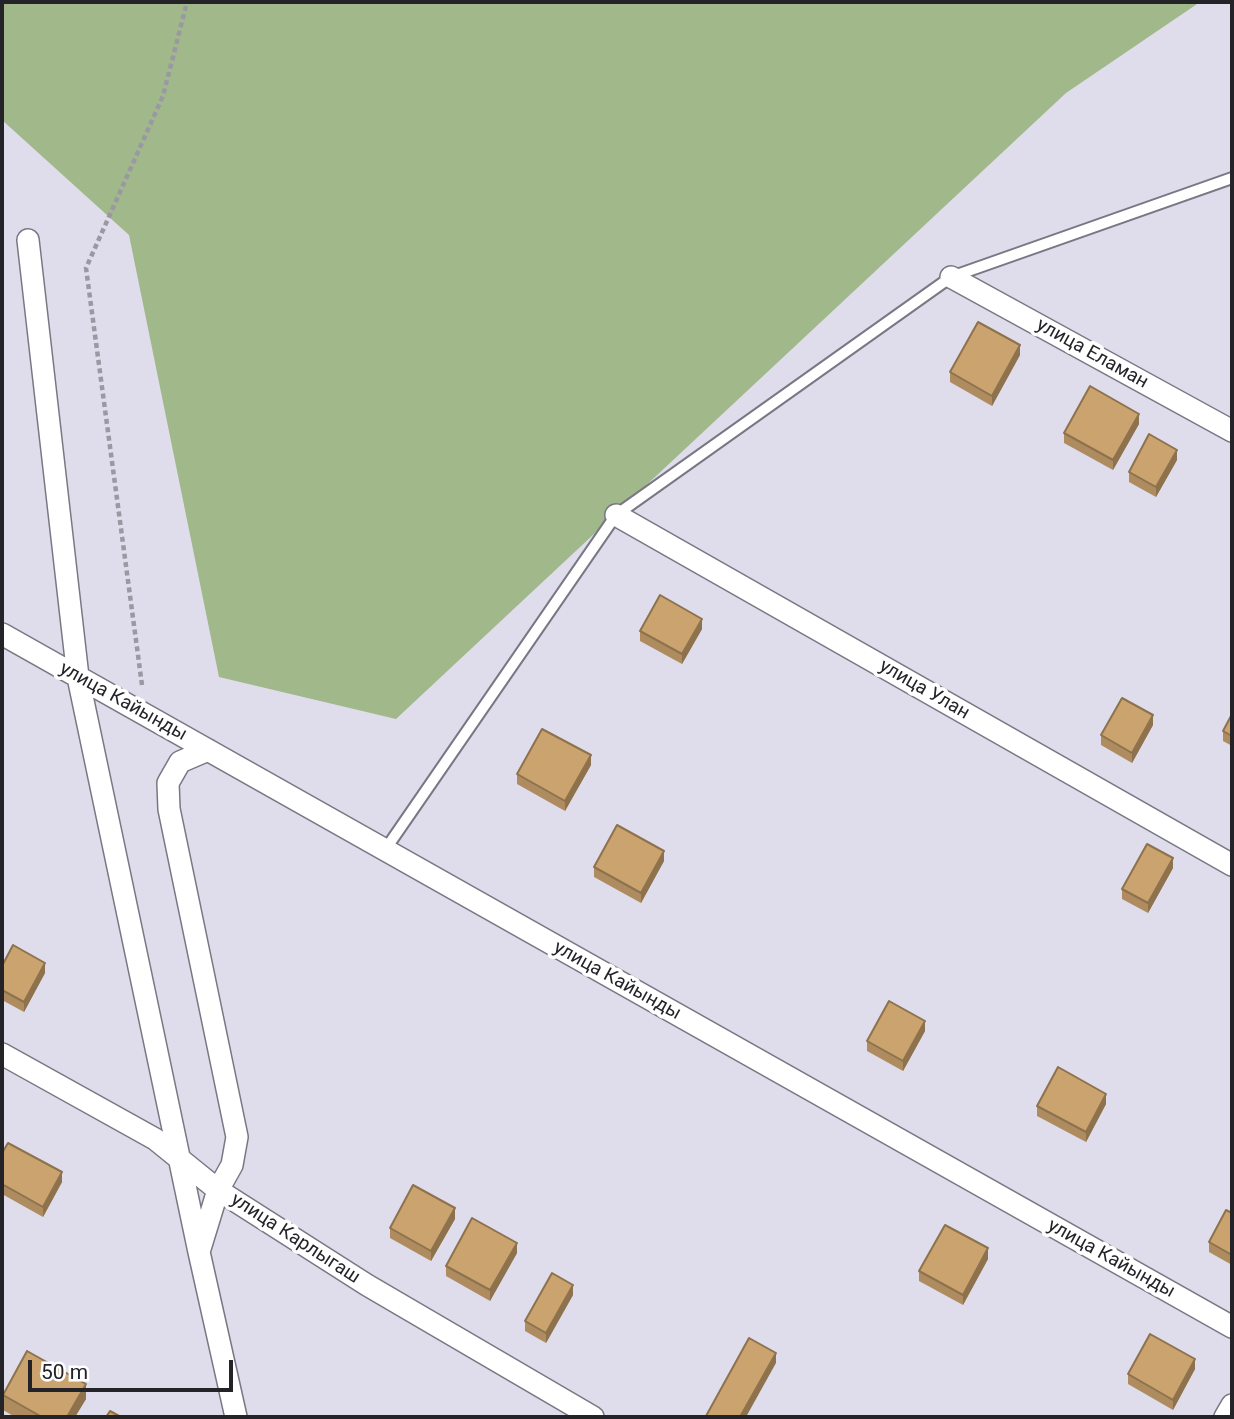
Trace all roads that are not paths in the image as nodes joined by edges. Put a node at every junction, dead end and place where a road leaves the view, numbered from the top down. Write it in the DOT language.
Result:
graph roads {
  1 [pos="1232,178"];
  2 [pos="28,240"];
  3 [pos="951,277"];
  4 [pos="1232,431"];
  5 [pos="616,515"];
  6 [pos="2,634"];
  7 [pos="78,677"];
  8 [pos="208,750"];
  9 [pos="385,850"];
  10 [pos="1232,865"];
  11 [pos="2,1054"];
  12 [pos="181,1160"];
  13 [pos="218,1189"];
  14 [pos="199,1252"];
  15 [pos="1232,1327"];
  16 [pos="1232,1405"];
  17 [pos="236,1417"];
  18 [pos="593,1417"];
  19 [pos="1225,1417"];
  1 -- 3 [label="lane"];
  2 -- 7 [label="street"];
  3 -- 4 [label="street, улица Еламан"];
  3 -- 5 [label="lane"];
  5 -- 9 [label="lane"];
  5 -- 10 [label="street, улица Улан"];
  6 -- 7 [label="street, улица Кайынды"];
  7 -- 8 [label="street, улица Кайынды"];
  7 -- 12 [label="street"];
  8 -- 9 [label="street, улица Кайынды"];
  8 -- 13 [label="street"];
  9 -- 15 [label="street, улица Кайынды"];
  11 -- 12 [label="street, улица Карлыгаш"];
  12 -- 13 [label="street, улица Карлыгаш"];
  12 -- 14 [label="street"];
  13 -- 14 [label="street"];
  13 -- 18 [label="street, улица Карлыгаш"];
  14 -- 17 [label="street"];
  16 -- 19 [label="street"];
}
